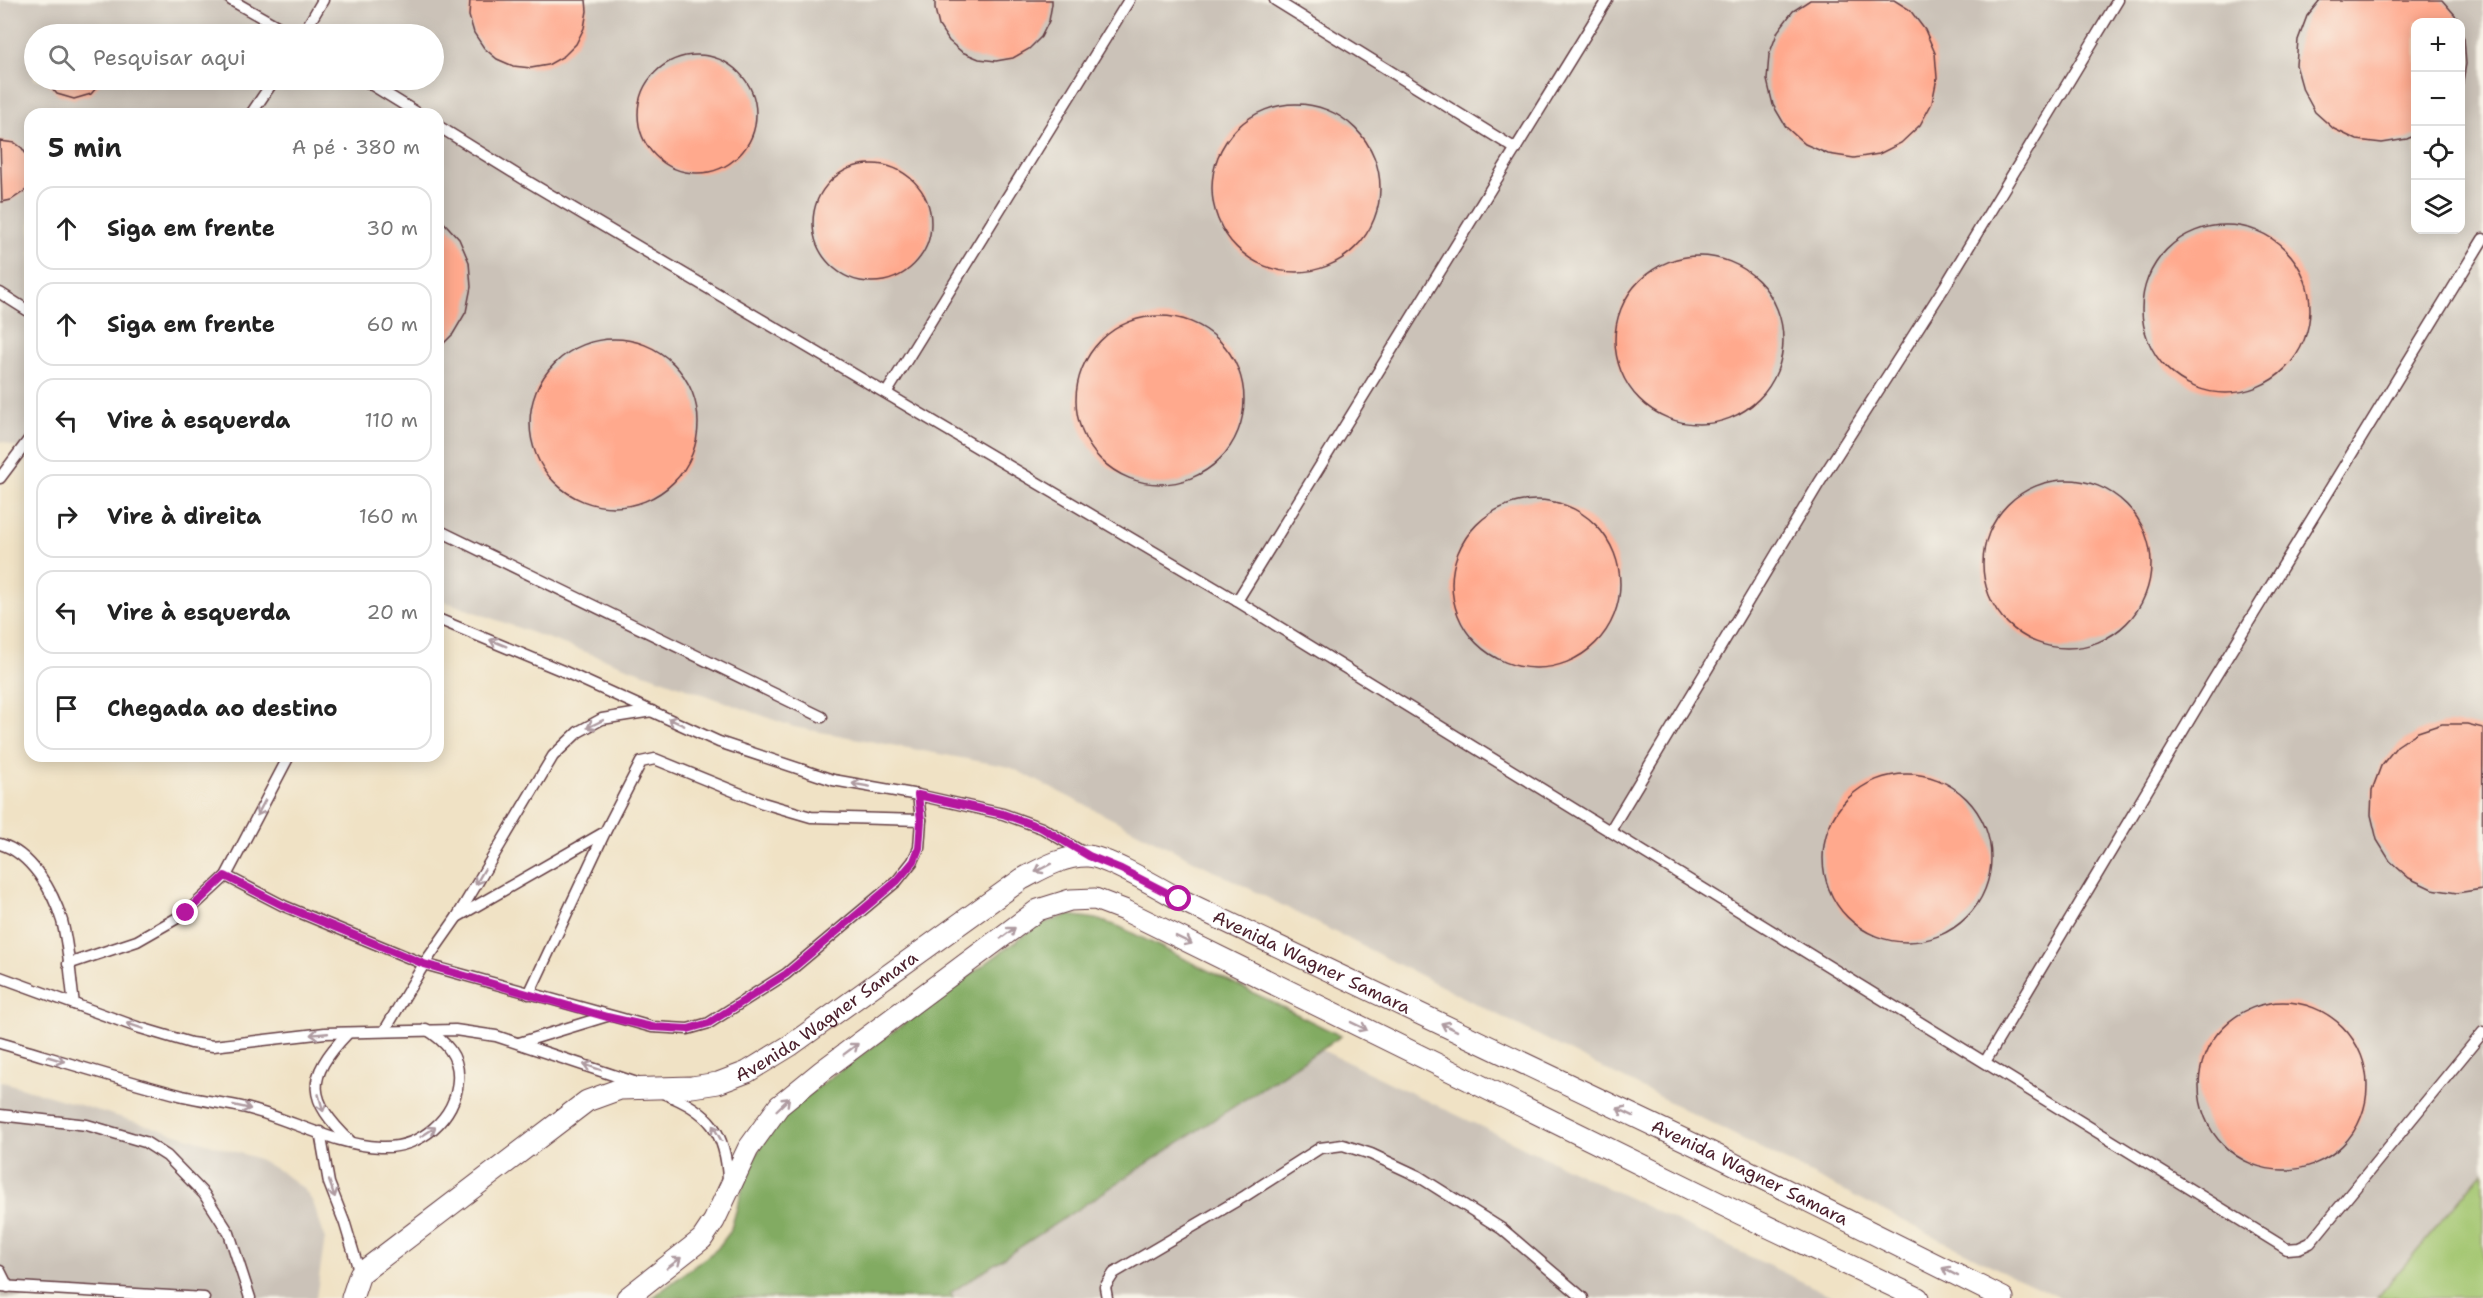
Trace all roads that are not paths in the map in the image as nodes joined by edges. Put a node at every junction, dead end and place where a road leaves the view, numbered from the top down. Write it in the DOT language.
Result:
graph roads {
  1 [pos="231,0"];
  2 [pos="323,0"];
  3 [pos="1129,0"];
  4 [pos="1275,0"];
  5 [pos="1606,0"];
  6 [pos="2118,0"];
  7 [pos="273,24"];
  8 [pos="309,24"];
  9 [pos="267,90"];
  10 [pos="380,90"];
  11 [pos="255,108"];
  12 [pos="409,108"];
  13 [pos="444,130"];
  14 [pos="1516,149"];
  15 [pos="2483,239"];
  16 [pos="0,293"];
  17 [pos="24,308"];
  18 [pos="887,392"];
  19 [pos="24,446"];
  20 [pos="0,478"];
  21 [pos="444,533"];
  22 [pos="1237,601"];
  23 [pos="444,621"];
  24 [pos="652,711"];
  25 [pos="822,717"];
  26 [pos="286,762"];
  27 [pos="918,795"];
  28 [pos="921,820"];
  29 [pos="1610,831"];
  30 [pos="605,832"];
  31 [pos="0,844"];
  32 [pos="1089,856"];
  33 [pos="225,876"];
  34 [pos="457,917"];
  35 [pos="68,964"];
  36 [pos="424,964"];
  37 [pos="0,977"];
  38 [pos="529,994"];
  39 [pos="74,1004"];
  40 [pos="607,1017"];
  41 [pos="426,1029"];
  42 [pos="385,1030"];
  43 [pos="2483,1032"];
  44 [pos="347,1034"];
  45 [pos="0,1043"];
  46 [pos="519,1043"];
  47 [pos="1985,1062"];
  48 [pos="647,1087"];
  49 [pos="0,1115"];
  50 [pos="320,1132"];
  51 [pos="351,1142"];
  52 [pos="728,1190"];
  53 [pos="0,1271"];
  54 [pos="360,1274"];
  55 [pos="4,1286"];
  56 [pos="64,1294"];
  57 [pos="204,1298"];
  58 [pos="250,1298"];
  59 [pos="352,1298"];
  60 [pos="627,1298"];
  61 [pos="1107,1298"];
  62 [pos="1583,1298"];
  63 [pos="1918,1298"];
  64 [pos="2002,1298"];
  1 -- 7 [label="lane"];
  2 -- 8 [label="lane"];
  3 -- 18 [label="lane"];
  4 -- 14 [label="lane"];
  5 -- 14 [label="lane"];
  6 -- 29 [label="lane"];
  9 -- 11 [label="lane"];
  10 -- 12 [label="lane"];
  13 -- 18 [label="lane"];
  14 -- 22 [label="lane"];
  15 -- 47 [label="lane"];
  16 -- 17 [label="lane"];
  18 -- 22 [label="lane"];
  19 -- 20 [label="lane"];
  21 -- 25 [label="lane"];
  22 -- 29 [label="lane"];
  24 -- 23 [label="lane, one-way"];
  27 -- 24 [label="lane, one-way"];
  24 -- 34 [label="lane, one-way"];
  26 -- 33 [label="lane, one-way"];
  27 -- 28 [label="lane"];
  27 -- 32 [label="lane"];
  28 -- 30 [label="lane"];
  28 -- 40 [label="lane"];
  29 -- 47 [label="lane"];
  30 -- 34 [label="lane"];
  30 -- 38 [label="lane"];
  31 -- 35 [label="lane"];
  32 -- 48 [label="street, Avenida Wagner Samara, one-way"];
  64 -- 32 [label="street, Avenida Wagner Samara, one-way"];
  33 -- 35 [label="lane"];
  33 -- 36 [label="lane"];
  34 -- 36 [label="lane"];
  35 -- 39 [label="lane"];
  36 -- 38 [label="lane"];
  36 -- 42 [label="lane"];
  37 -- 39 [label="lane"];
  38 -- 40 [label="lane"];
  44 -- 39 [label="lane, one-way"];
  40 -- 46 [label="lane"];
  41 -- 42 [label="lane"];
  41 -- 46 [label="lane"];
  51 -- 41 [label="lane, one-way"];
  42 -- 44 [label="lane"];
  43 -- 47 [label="lane"];
  44 -- 51 [label="lane, one-way"];
  45 -- 50 [label="lane, one-way"];
  48 -- 46 [label="lane, one-way"];
  52 -- 48 [label="lane, one-way"];
  48 -- 54 [label="street, Avenida Wagner Samara"];
  49 -- 58 [label="lane"];
  50 -- 51 [label="lane"];
  50 -- 54 [label="lane, one-way"];
  60 -- 52 [label="street, Avenida Wagner Samara, one-way"];
  52 -- 63 [label="street, Avenida Wagner Samara, one-way"];
  53 -- 55 [label="lane"];
  54 -- 59 [label="street"];
  55 -- 56 [label="lane"];
  56 -- 57 [label="lane"];
  61 -- 62 [label="lane"];
}
